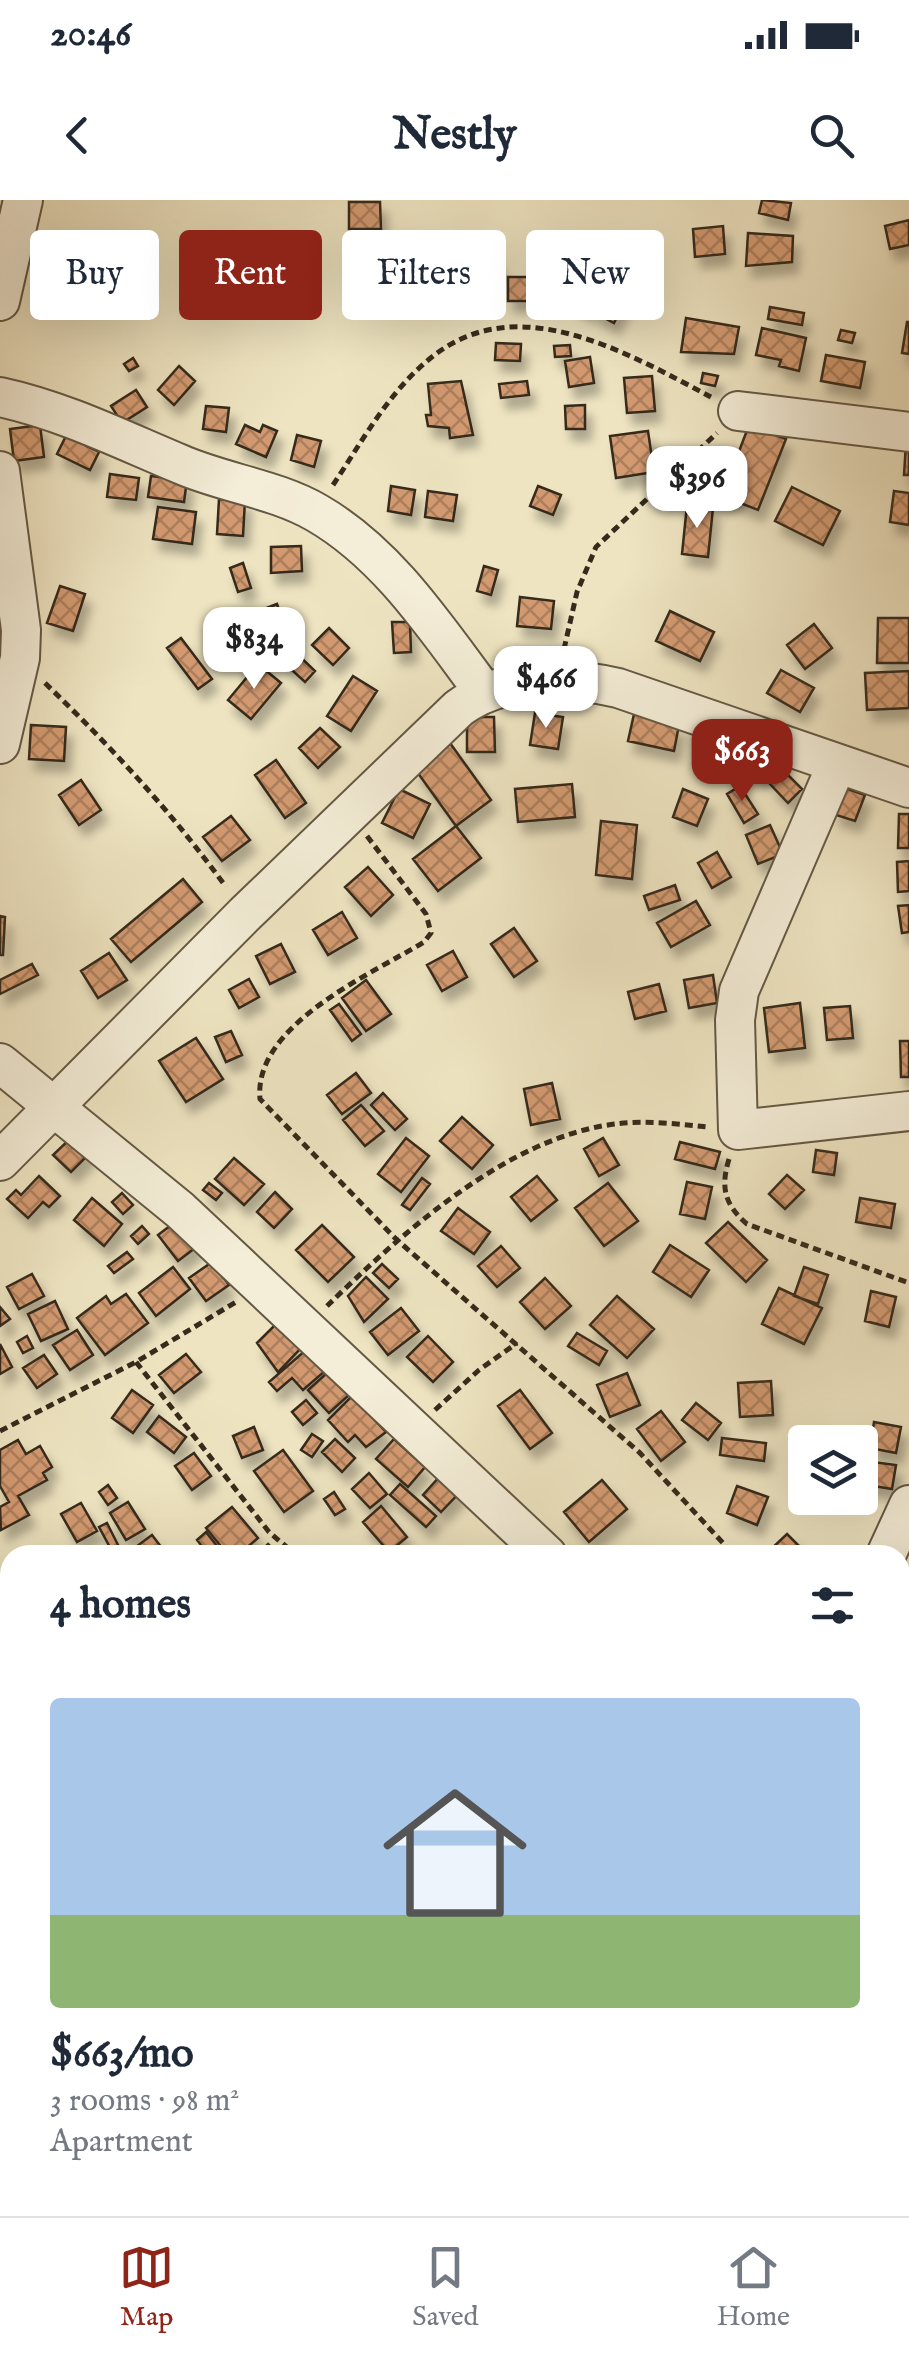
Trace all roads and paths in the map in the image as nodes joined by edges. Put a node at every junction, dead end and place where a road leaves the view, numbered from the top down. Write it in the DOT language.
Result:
graph roads {
  1 [pos="23,200"];
  2 [pos="0,301"];
  3 [pos="0,398"];
  4 [pos="738,411"];
  5 [pos="909,432"];
  6 [pos="0,471"];
  7 [pos="315,511"];
  8 [pos="20,658"];
  9 [pos="556,682"];
  10 [pos="484,692"];
  11 [pos="0,744"];
  12 [pos="837,764"];
  13 [pos="909,788"];
  14 [pos="350,813"];
  15 [pos="246,914"];
  16 [pos="0,1063"];
  17 [pos="54,1104"];
  18 [pos="909,1111"];
  19 [pos="738,1130"];
  20 [pos="0,1161"];
  21 [pos="396,1239"];
  22 [pos="909,1283"];
  23 [pos="260,1287"];
  24 [pos="306,1326"];
  25 [pos="518,1343"];
  26 [pos="136,1362"];
  27 [pos="415,1429"];
  28 [pos="0,1432"];
  29 [pos="909,1505"];
  30 [pos="284,1545"];
  31 [pos="537,1545"];
  32 [pos="725,1545"];
  33 [pos="891,1545"];
  1 -- 2 [label="street"];
  3 -- 7 [label="street"];
  4 -- 5 [label="street"];
  4 -- 7 [label="path"];
  4 -- 9 [label="path"];
  6 -- 8 [label="street"];
  7 -- 10 [label="street"];
  8 -- 11 [label="street"];
  8 -- 15 [label="path"];
  9 -- 10 [label="street"];
  9 -- 12 [label="street"];
  10 -- 14 [label="street"];
  12 -- 13 [label="street"];
  12 -- 19 [label="street"];
  14 -- 15 [label="street"];
  14 -- 21 [label="path"];
  15 -- 17 [label="street"];
  16 -- 17 [label="street"];
  17 -- 20 [label="street"];
  17 -- 23 [label="street"];
  18 -- 19 [label="street"];
  19 -- 21 [label="path"];
  19 -- 22 [label="path"];
  21 -- 24 [label="path"];
  21 -- 25 [label="path"];
  23 -- 24 [label="street"];
  23 -- 26 [label="path"];
  24 -- 27 [label="street"];
  25 -- 27 [label="path"];
  25 -- 32 [label="path"];
  26 -- 28 [label="path"];
  26 -- 30 [label="path"];
  27 -- 31 [label="street"];
  29 -- 33 [label="street"];
}
